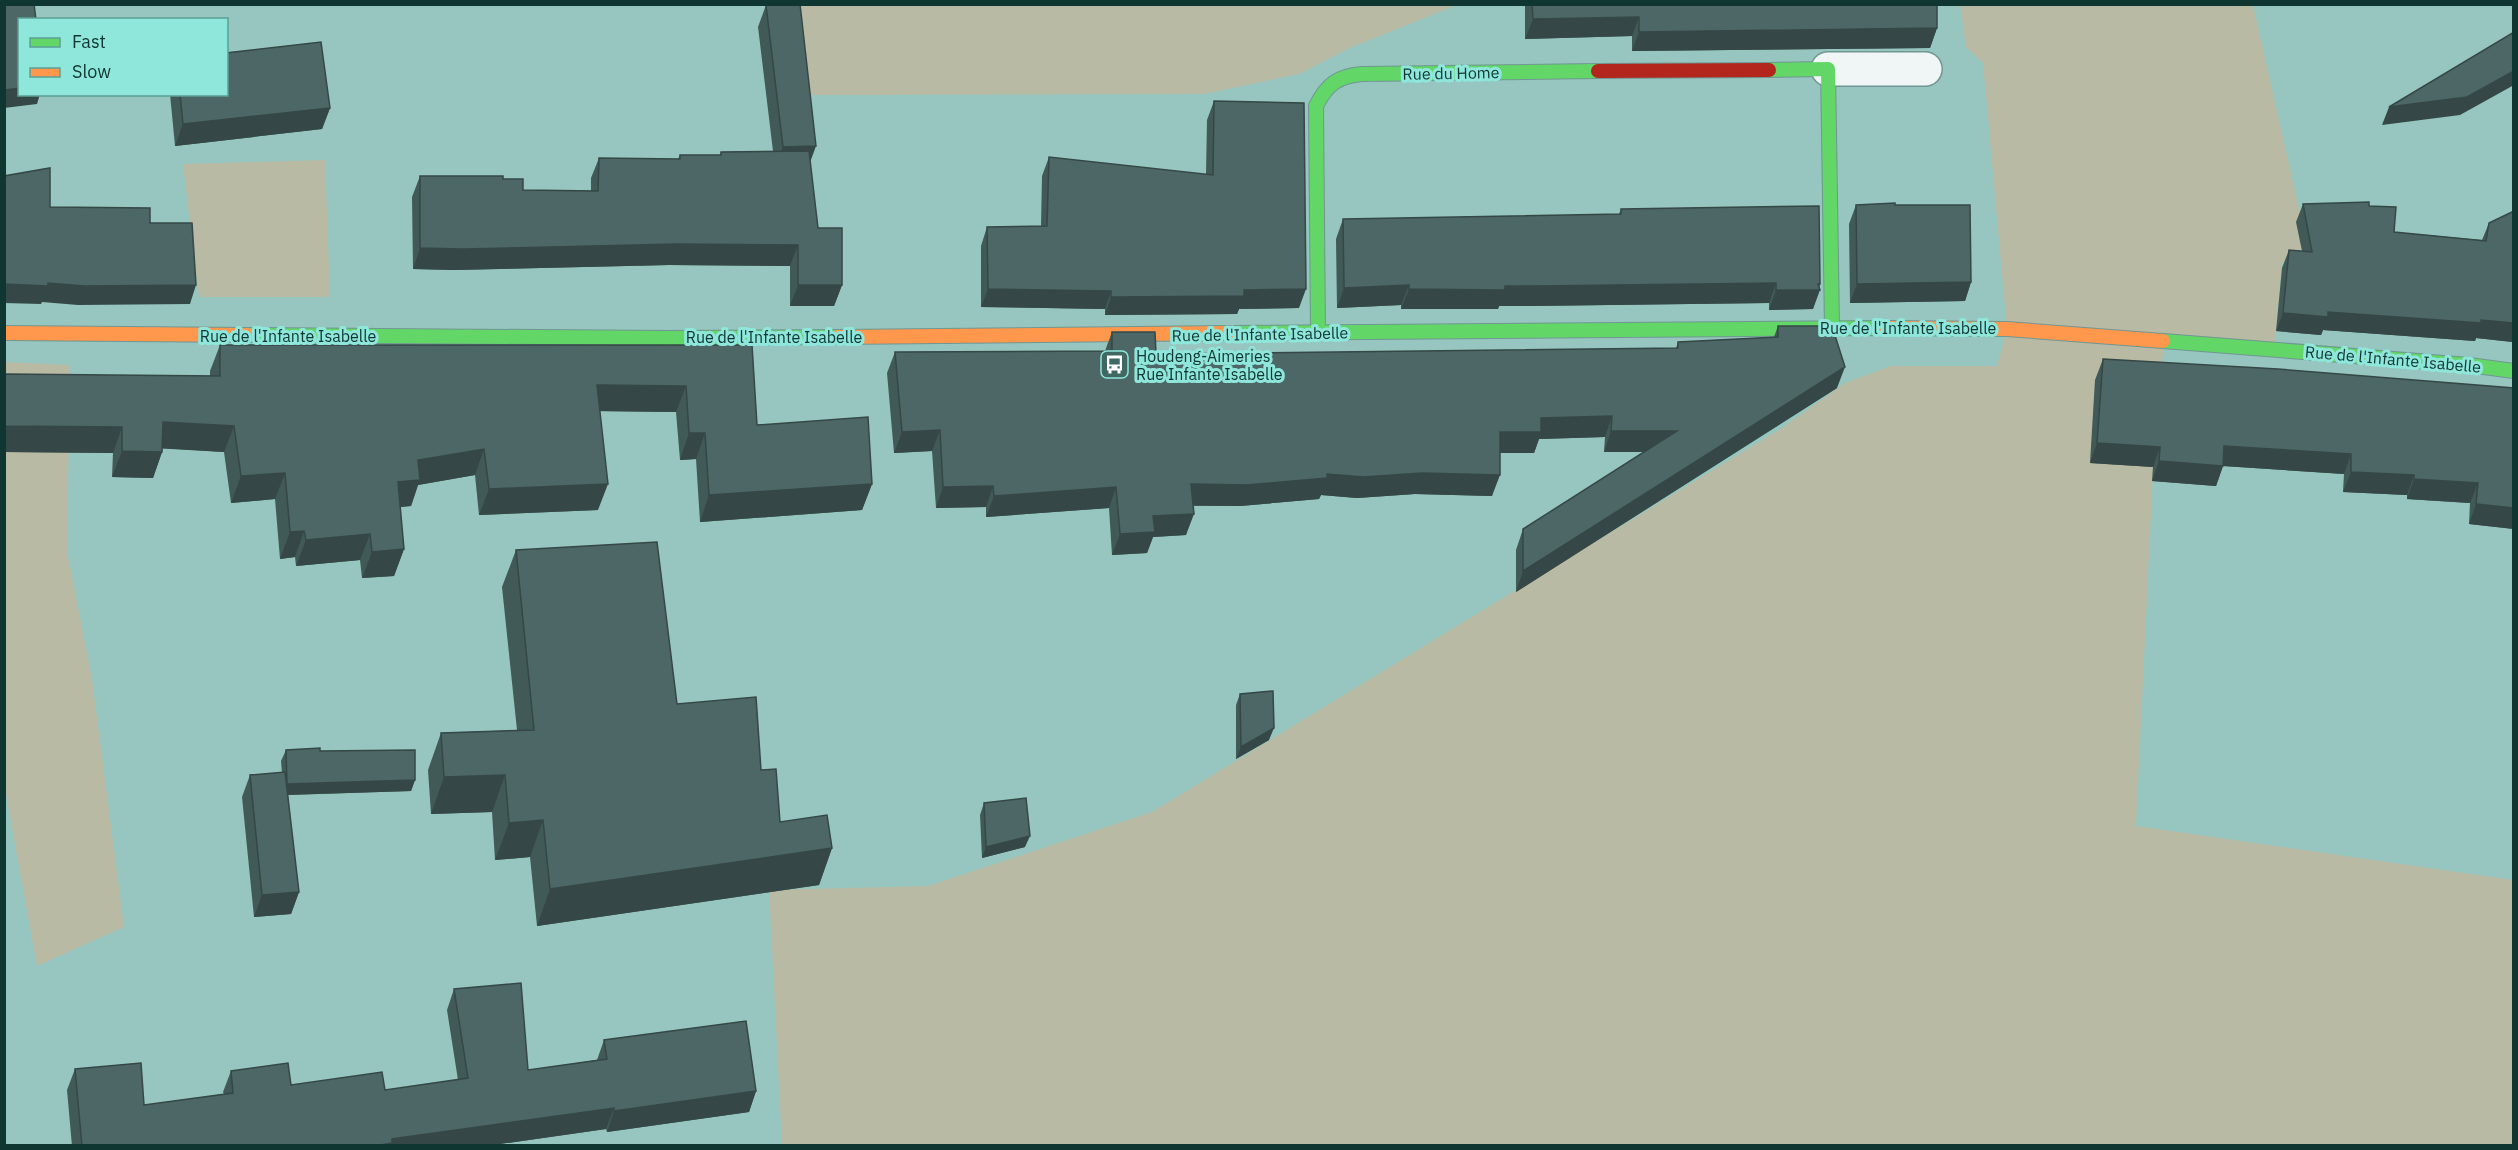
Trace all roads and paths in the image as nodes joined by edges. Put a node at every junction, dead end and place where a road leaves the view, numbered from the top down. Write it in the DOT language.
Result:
graph roads {
  1 [pos="1828,69"];
  2 [pos="1925,69"];
  3 [pos="1832,328"];
  4 [pos="4,333"];
  5 [pos="1318,334"];
  6 [pos="2514,370"];
  1 -- 2 [label="street, Rue du Home"];
  1 -- 3 [label="street"];
  1 -- 5 [label="street, Rue du Home"];
  3 -- 5 [label="street, Rue de l'Infante Isabelle"];
  3 -- 6 [label="street, Rue de l'Infante Isabelle"];
  4 -- 5 [label="street, Rue de l'Infante Isabelle"];
}
